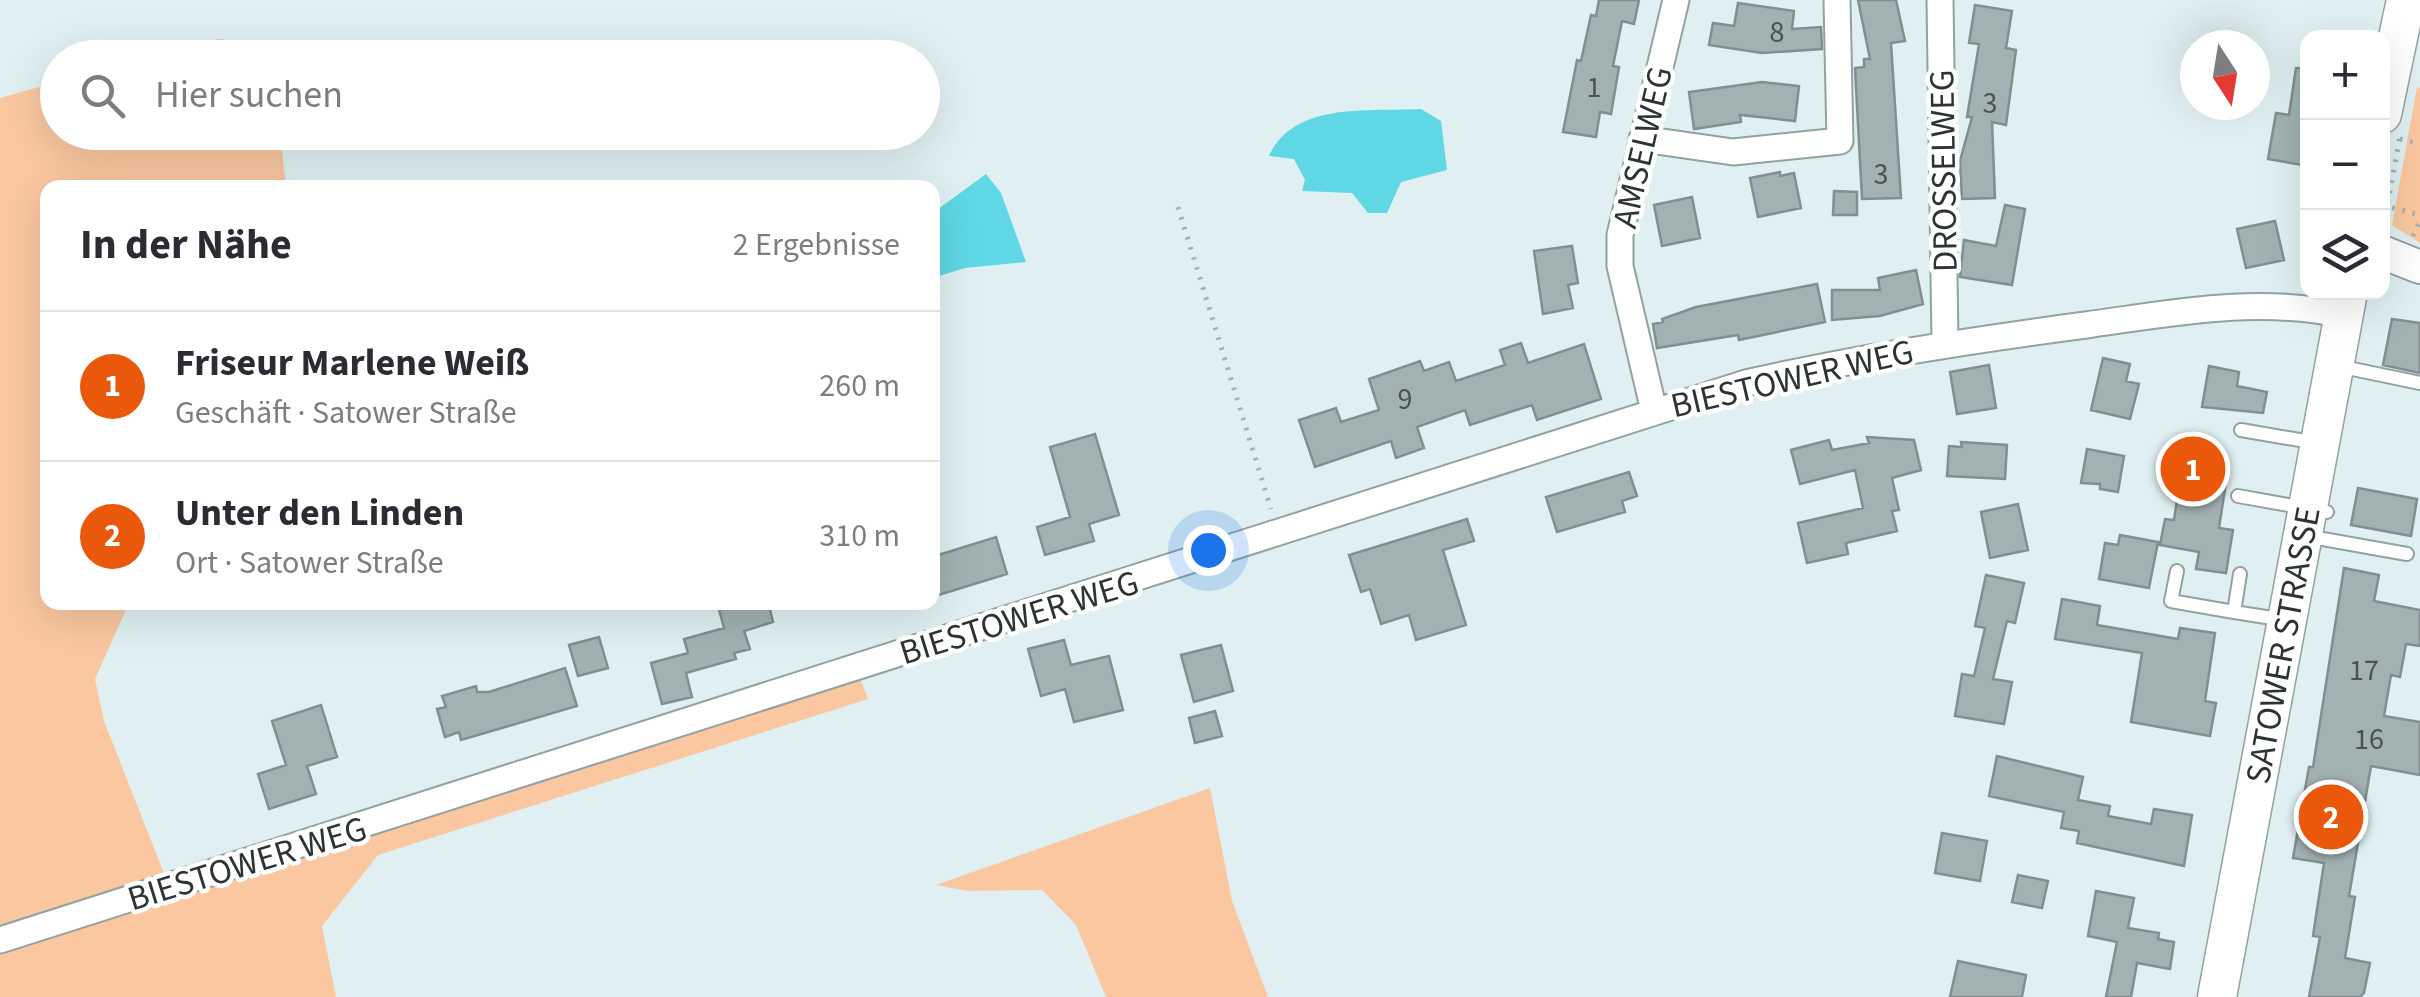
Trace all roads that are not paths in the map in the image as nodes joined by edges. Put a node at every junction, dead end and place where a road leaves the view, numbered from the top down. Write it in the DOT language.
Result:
graph roads {
  1 [pos="1676,0"];
  2 [pos="1838,0"];
  3 [pos="1940,0"];
  4 [pos="2409,16"];
  5 [pos="2391,127"];
  6 [pos="1642,139"];
  7 [pos="2390,255"];
  8 [pos="2420,266"];
  9 [pos="2346,304"];
  10 [pos="1945,343"];
  11 [pos="2335,365"];
  12 [pos="2420,383"];
  13 [pos="1654,410"];
  14 [pos="2240,430"];
  15 [pos="2321,444"];
  16 [pos="2238,496"];
  17 [pos="2313,519"];
  18 [pos="2407,554"];
  19 [pos="2177,571"];
  20 [pos="2240,574"];
  21 [pos="2234,612"];
  22 [pos="2288,620"];
  23 [pos="0,940"];
  24 [pos="2217,997"];
  1 -- 6 [label="street, AMSELWEG"];
  2 -- 6 [label="street"];
  3 -- 10 [label="street, DROSSELWEG"];
  4 -- 5 [label="main road"];
  6 -- 13 [label="street, AMSELWEG"];
  7 -- 8 [label="street"];
  9 -- 10 [label="street, BIESTOWER WEG"];
  9 -- 11 [label="main road, SATOWER STRASSE"];
  10 -- 13 [label="street, BIESTOWER WEG"];
  11 -- 12 [label="lane"];
  11 -- 15 [label="main road, SATOWER STRASSE"];
  13 -- 23 [label="street, BIESTOWER WEG"];
  14 -- 15 [label="lane"];
  15 -- 17 [label="main road, SATOWER STRASSE"];
  16 -- 17 [label="lane"];
  17 -- 18 [label="lane"];
  17 -- 22 [label="main road, SATOWER STRASSE"];
  19 -- 21 [label="lane"];
  20 -- 21 [label="lane"];
  21 -- 22 [label="lane"];
  22 -- 24 [label="main road, SATOWER STRASSE"];
}
